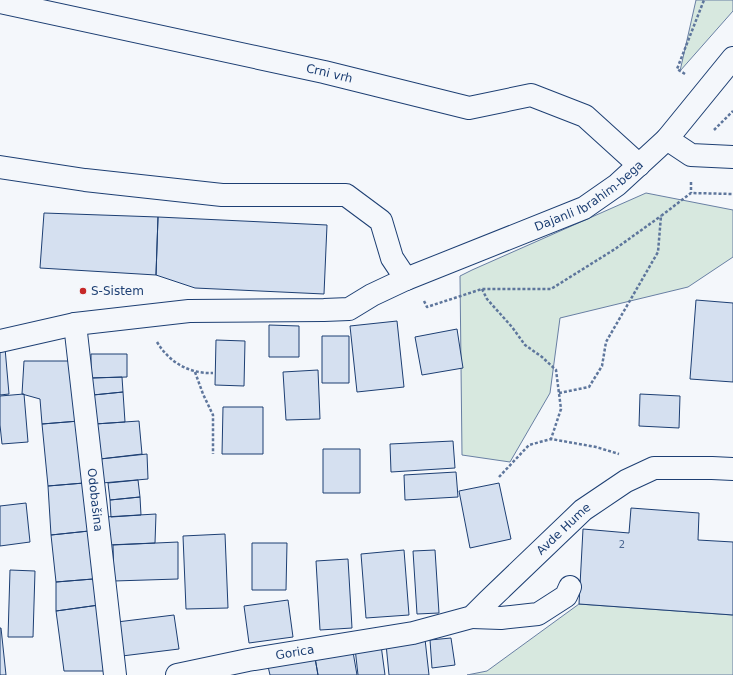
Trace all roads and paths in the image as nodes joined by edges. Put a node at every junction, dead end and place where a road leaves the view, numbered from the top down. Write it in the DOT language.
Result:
graph roads {
  1 [pos="0,2"];
  2 [pos="733,58"];
  3 [pos="667,139"];
  4 [pos="733,157"];
  5 [pos="639,164"];
  6 [pos="0,167"];
  7 [pos="733,194"];
  8 [pos="661,216"];
  9 [pos="406,279"];
  10 [pos="75,324"];
  11 [pos="0,325"];
  12 [pos="39,332"];
  13 [pos="0,340"];
  14 [pos="156,341"];
  15 [pos="195,372"];
  16 [pos="213,373"];
  17 [pos="559,393"];
  18 [pos="551,439"];
  19 [pos="213,454"];
  20 [pos="654,468"];
  21 [pos="733,469"];
  22 [pos="500,477"];
  23 [pos="570,587"];
  24 [pos="472,618"];
  25 [pos="115,675"];
  26 [pos="177,675"];
  1 -- 5 [label="street, Crni vrh"];
  2 -- 3 [label="street, Dajanli Ibrahim-bega"];
  3 -- 4 [label="street"];
  3 -- 5 [label="street, Dajanli Ibrahim-bega"];
  5 -- 9 [label="street, Dajanli Ibrahim-bega"];
  6 -- 9 [label="street"];
  7 -- 8 [label="path"];
  8 -- 17 [label="path"];
  8 -- 17 [label="path"];
  9 -- 10 [label="street"];
  10 -- 12 [label="street"];
  10 -- 25 [label="street, Odobašina"];
  11 -- 12 [label="street"];
  12 -- 13 [label="street"];
  14 -- 15 [label="path"];
  15 -- 16 [label="path"];
  15 -- 19 [label="path"];
  17 -- 18 [label="path"];
  18 -- 20 [label="path"];
  18 -- 22 [label="path"];
  20 -- 21 [label="street, Avde Hume"];
  20 -- 24 [label="street, Avde Hume"];
  23 -- 24 [label="street"];
  24 -- 26 [label="street, Gorica"];
}
